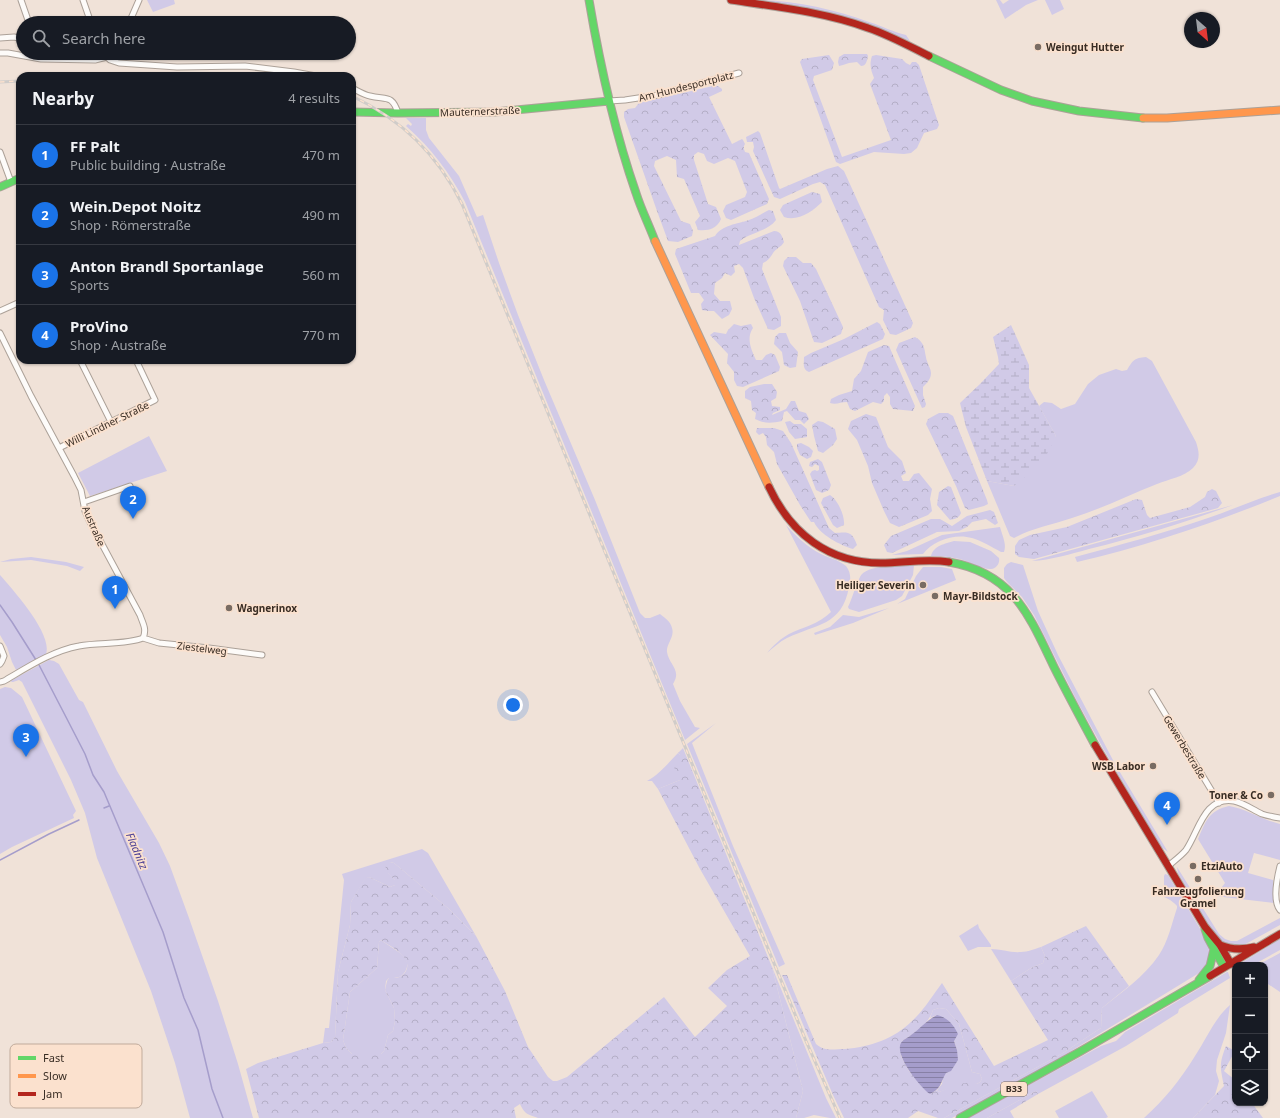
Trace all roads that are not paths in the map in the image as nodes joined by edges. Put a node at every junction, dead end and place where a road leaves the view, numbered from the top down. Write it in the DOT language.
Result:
graph roads {
  1 [pos="21,0"];
  2 [pos="83,0"];
  3 [pos="139,0"];
  4 [pos="589,0"];
  5 [pos="594,0"];
  6 [pos="731,0"];
  7 [pos="27,16"];
  8 [pos="89,16"];
  9 [pos="132,16"];
  10 [pos="592,21"];
  11 [pos="16,37"];
  12 [pos="0,38"];
  13 [pos="0,53"];
  14 [pos="16,55"];
  15 [pos="41,60"];
  16 [pos="95,60"];
  17 [pos="110,60"];
  18 [pos="294,72"];
  19 [pos="739,73"];
  20 [pos="356,90"];
  21 [pos="609,101"];
  22 [pos="1280,110"];
  23 [pos="356,112"];
  24 [pos="398,114"];
  25 [pos="0,152"];
  26 [pos="16,180"];
  27 [pos="11,182"];
  28 [pos="0,187"];
  29 [pos="16,304"];
  30 [pos="0,311"];
  31 [pos="0,333"];
  32 [pos="82,364"];
  33 [pos="138,364"];
  34 [pos="111,422"];
  35 [pos="59,448"];
  36 [pos="130,486"];
  37 [pos="84,502"];
  38 [pos="143,638"];
  39 [pos="0,646"];
  40 [pos="262,655"];
  41 [pos="1,663"];
  42 [pos="2,681"];
  43 [pos="1152,692"];
  44 [pos="1219,803"];
  45 [pos="1280,818"];
  46 [pos="1168,866"];
  47 [pos="1280,866"];
  48 [pos="1280,910"];
  49 [pos="1280,934"];
  50 [pos="1260,946"];
  51 [pos="1217,947"];
  52 [pos="1228,965"];
  53 [pos="1190,988"];
  54 [pos="960,1118"];
  1 -- 7 [label="street"];
  2 -- 8 [label="street"];
  3 -- 9 [label="street"];
  4 -- 10 [label="main road"];
  5 -- 10 [label="main road"];
  6 -- 22 [label="main road"];
  10 -- 21 [label="main road"];
  11 -- 12 [label="street"];
  13 -- 14 [label="street"];
  15 -- 16 [label="street"];
  17 -- 18 [label="street"];
  19 -- 21 [label="street, Am Hundesportplatz"];
  20 -- 24 [label="street"];
  21 -- 24 [label="main road, Mauternerstraße"];
  21 -- 46 [label="main road"];
  23 -- 24 [label="main road, Mauternerstraße"];
  25 -- 27 [label="street"];
  26 -- 27 [label="main road"];
  27 -- 28 [label="main road"];
  29 -- 30 [label="street"];
  31 -- 35 [label="street, Austraße"];
  32 -- 34 [label="street"];
  33 -- 34 [label="street, Willi Lindner Straße"];
  34 -- 35 [label="street, Willi Lindner Straße"];
  35 -- 37 [label="street, Austraße"];
  36 -- 37 [label="street"];
  37 -- 38 [label="street, Austraße"];
  38 -- 40 [label="street, Ziestelweg"];
  38 -- 42 [label="street"];
  39 -- 41 [label="street"];
  43 -- 44 [label="street, Gewerbestraße"];
  44 -- 45 [label="street"];
  44 -- 46 [label="street"];
  46 -- 51 [label="main road"];
  47 -- 48 [label="street"];
  49 -- 50 [label="main road, B33"];
  50 -- 51 [label="main road, B33"];
  50 -- 52 [label="main road, B33"];
  51 -- 52 [label="main road"];
  51 -- 53 [label="main road, B33"];
  52 -- 53 [label="main road, B33"];
  53 -- 54 [label="main road, B33"];
}
